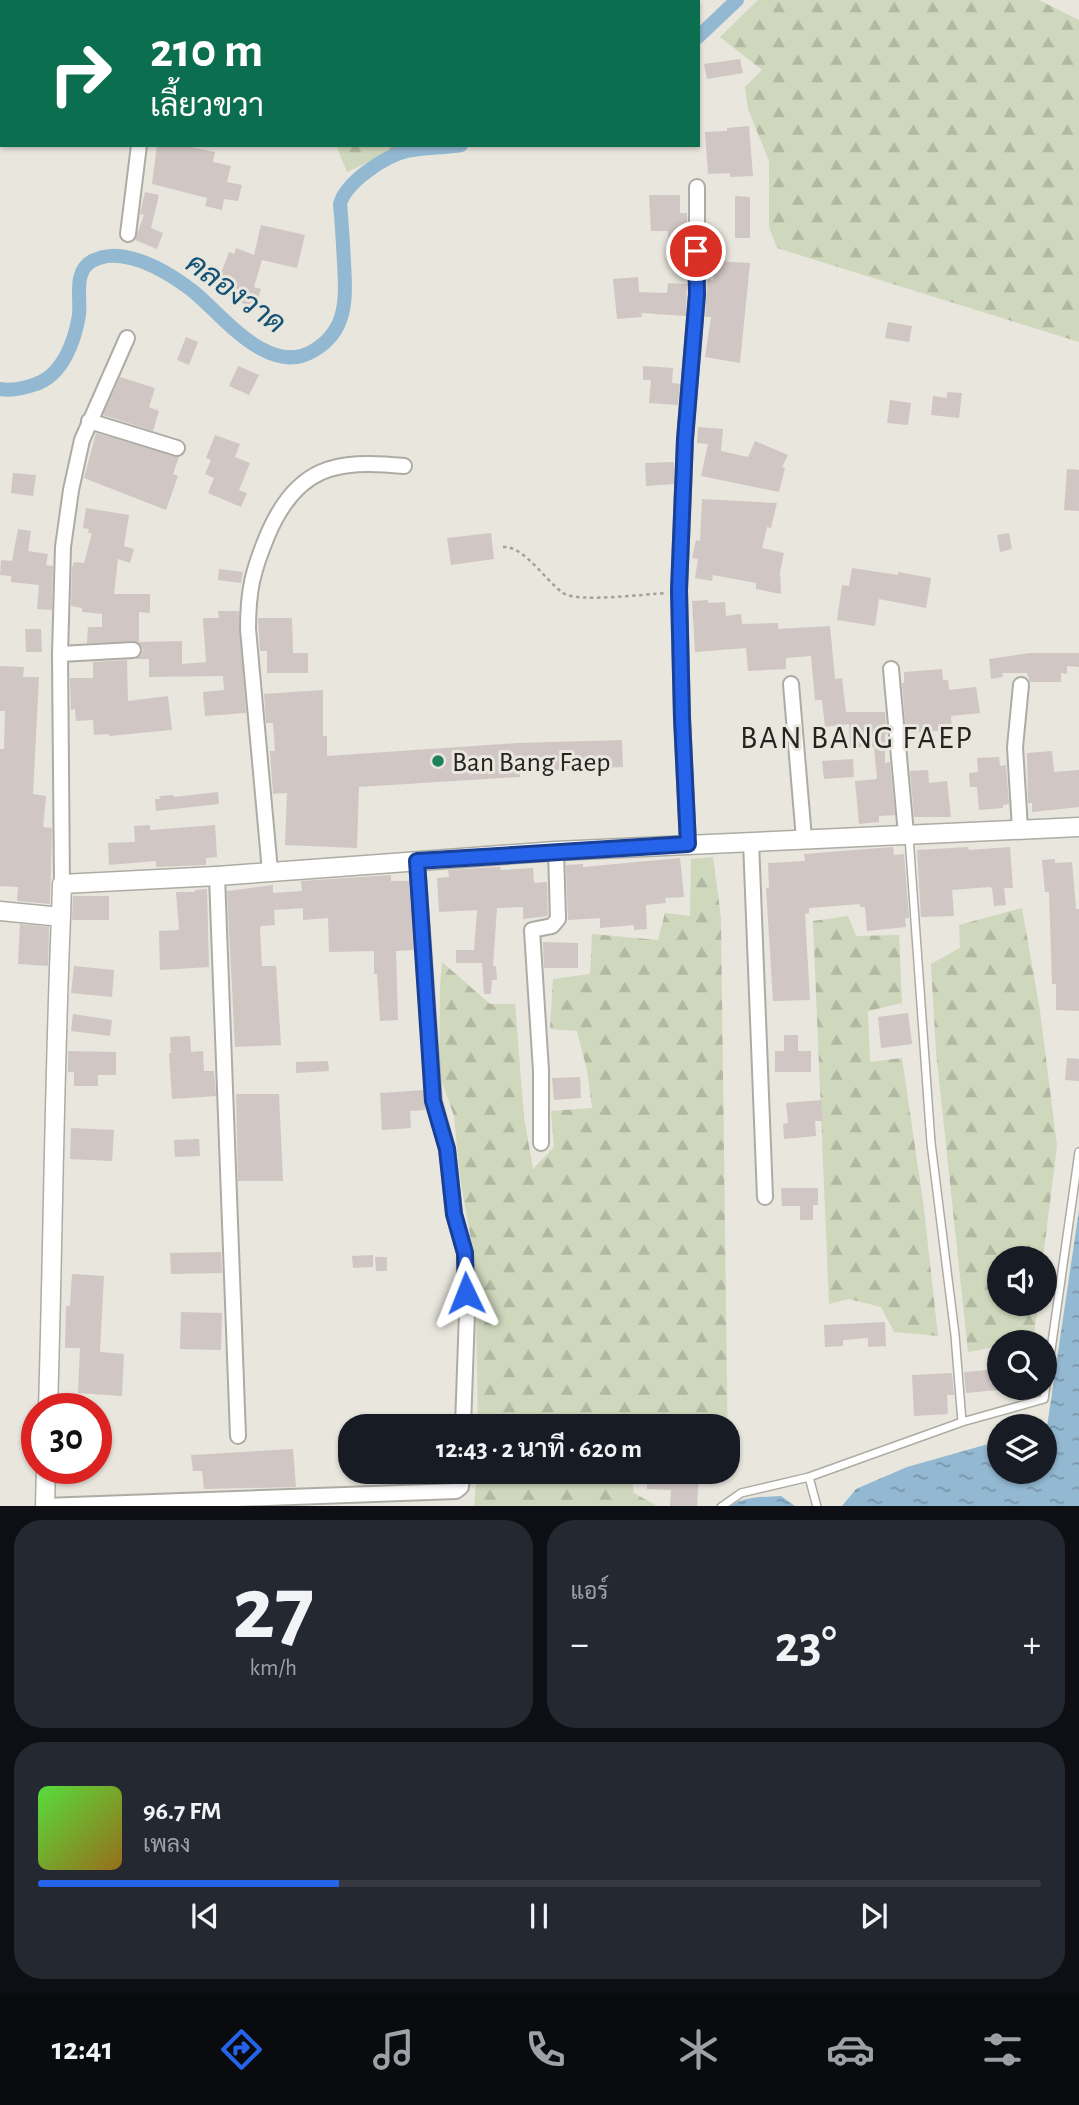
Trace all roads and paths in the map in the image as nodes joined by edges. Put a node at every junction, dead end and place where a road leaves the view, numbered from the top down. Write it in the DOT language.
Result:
graph roads {
  1 [pos="139,147"];
  2 [pos="698,187"];
  3 [pos="128,234"];
  4 [pos="127,338"];
  5 [pos="89,421"];
  6 [pos="177,448"];
  7 [pos="404,466"];
  8 [pos="503,547"];
  9 [pos="679,592"];
  10 [pos="133,650"];
  11 [pos="60,654"];
  12 [pos="891,669"];
  13 [pos="791,684"];
  14 [pos="1021,685"];
  15 [pos="1079,827"];
  16 [pos="1020,829"];
  17 [pos="907,834"];
  18 [pos="804,839"];
  19 [pos="751,841"];
  20 [pos="688,844"];
  21 [pos="556,850"];
  22 [pos="417,861"];
  23 [pos="270,871"];
  24 [pos="217,876"];
  25 [pos="62,884"];
  26 [pos="0,911"];
  27 [pos="61,917"];
  28 [pos="541,1143"];
  29 [pos="1079,1152"];
  30 [pos="765,1198"];
  31 [pos="49,1393"];
  32 [pos="463,1414"];
  33 [pos="962,1422"];
  34 [pos="238,1436"];
  35 [pos="809,1477"];
  36 [pos="46,1484"];
  37 [pos="461,1484"];
  38 [pos="45,1506"];
  39 [pos="722,1506"];
  40 [pos="817,1506"];
  1 -- 3 [label="street"];
  2 -- 9 [label="street"];
  4 -- 5 [label="street"];
  5 -- 6 [label="street"];
  5 -- 11 [label="street"];
  7 -- 23 [label="street"];
  8 -- 9 [label="path"];
  9 -- 20 [label="street"];
  10 -- 11 [label="street"];
  11 -- 25 [label="street"];
  12 -- 17 [label="street"];
  13 -- 18 [label="street"];
  14 -- 16 [label="street"];
  15 -- 16 [label="street"];
  16 -- 17 [label="street"];
  17 -- 18 [label="street"];
  17 -- 33 [label="lane"];
  18 -- 19 [label="street"];
  19 -- 20 [label="street"];
  19 -- 30 [label="street"];
  20 -- 21 [label="street"];
  21 -- 22 [label="street"];
  21 -- 28 [label="street"];
  22 -- 23 [label="street"];
  22 -- 32 [label="street"];
  23 -- 24 [label="street"];
  24 -- 25 [label="street"];
  24 -- 34 [label="street"];
  25 -- 27 [label="street"];
  26 -- 27 [label="street"];
  27 -- 31 [label="street"];
  29 -- 33 [label="lane"];
  33 -- 35 [label="lane"];
  35 -- 39 [label="lane"];
  35 -- 40 [label="lane"];
  36 -- 38 [label="street"];
  37 -- 38 [label="street"];
}
